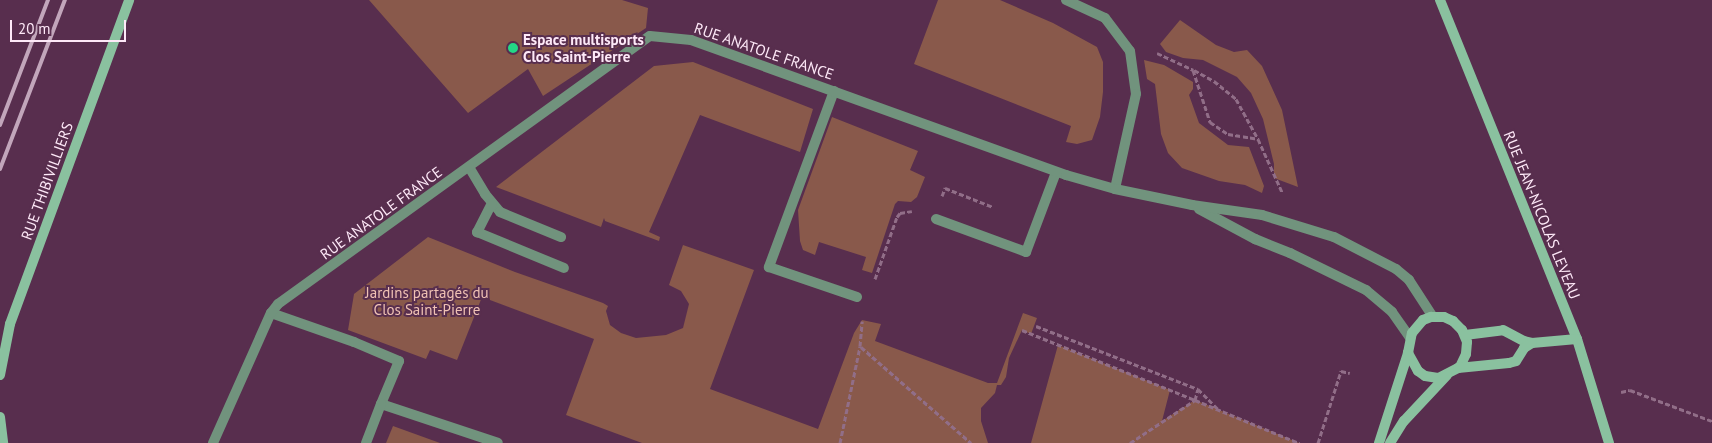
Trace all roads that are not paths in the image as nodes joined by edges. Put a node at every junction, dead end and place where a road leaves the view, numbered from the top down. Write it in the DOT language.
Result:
graph roads {
  1 [pos="130,0"];
  2 [pos="1066,0"];
  3 [pos="1440,0"];
  4 [pos="834,91"];
  5 [pos="469,167"];
  6 [pos="1056,172"];
  7 [pos="1115,189"];
  8 [pos="492,203"];
  9 [pos="1192,205"];
  10 [pos="936,219"];
  11 [pos="561,237"];
  12 [pos="564,268"];
  13 [pos="857,297"];
  14 [pos="271,313"];
  15 [pos="1433,317"];
  16 [pos="1464,335"];
  17 [pos="1410,338"];
  18 [pos="1577,339"];
  19 [pos="1532,343"];
  20 [pos="1408,354"];
  21 [pos="1454,371"];
  22 [pos="0,375"];
  23 [pos="382,404"];
  24 [pos="0,417"];
  25 [pos="2,443"];
  26 [pos="213,443"];
  27 [pos="366,443"];
  28 [pos="498,443"];
  29 [pos="1379,443"];
  30 [pos="1390,443"];
  31 [pos="1609,443"];
  1 -- 22 [label="street, RUE THIBIVILLIERS"];
  2 -- 7 [label="street"];
  3 -- 18 [label="street, RUE JEAN-NICOLAS LEVEAU"];
  4 -- 5 [label="street, RUE ANATOLE FRANCE"];
  4 -- 6 [label="street, RUE ANATOLE FRANCE"];
  4 -- 13 [label="street"];
  5 -- 8 [label="street"];
  5 -- 14 [label="street, RUE ANATOLE FRANCE"];
  6 -- 7 [label="street, RUE ANATOLE FRANCE"];
  6 -- 10 [label="street"];
  7 -- 9 [label="street, RUE ANATOLE FRANCE"];
  8 -- 11 [label="street"];
  8 -- 12 [label="street"];
  9 -- 15 [label="street"];
  9 -- 17 [label="street"];
  14 -- 23 [label="street"];
  14 -- 26 [label="street, RUE ANATOLE FRANCE"];
  15 -- 16 [label="street"];
  15 -- 17 [label="street"];
  16 -- 19 [label="street"];
  16 -- 21 [label="street"];
  17 -- 20 [label="street"];
  18 -- 19 [label="street"];
  18 -- 31 [label="street, RUE JEAN-NICOLAS LEVEAU"];
  19 -- 21 [label="street"];
  20 -- 21 [label="street"];
  20 -- 29 [label="street"];
  21 -- 30 [label="street"];
  23 -- 27 [label="street"];
  23 -- 28 [label="street"];
  24 -- 25 [label="street"];
}
